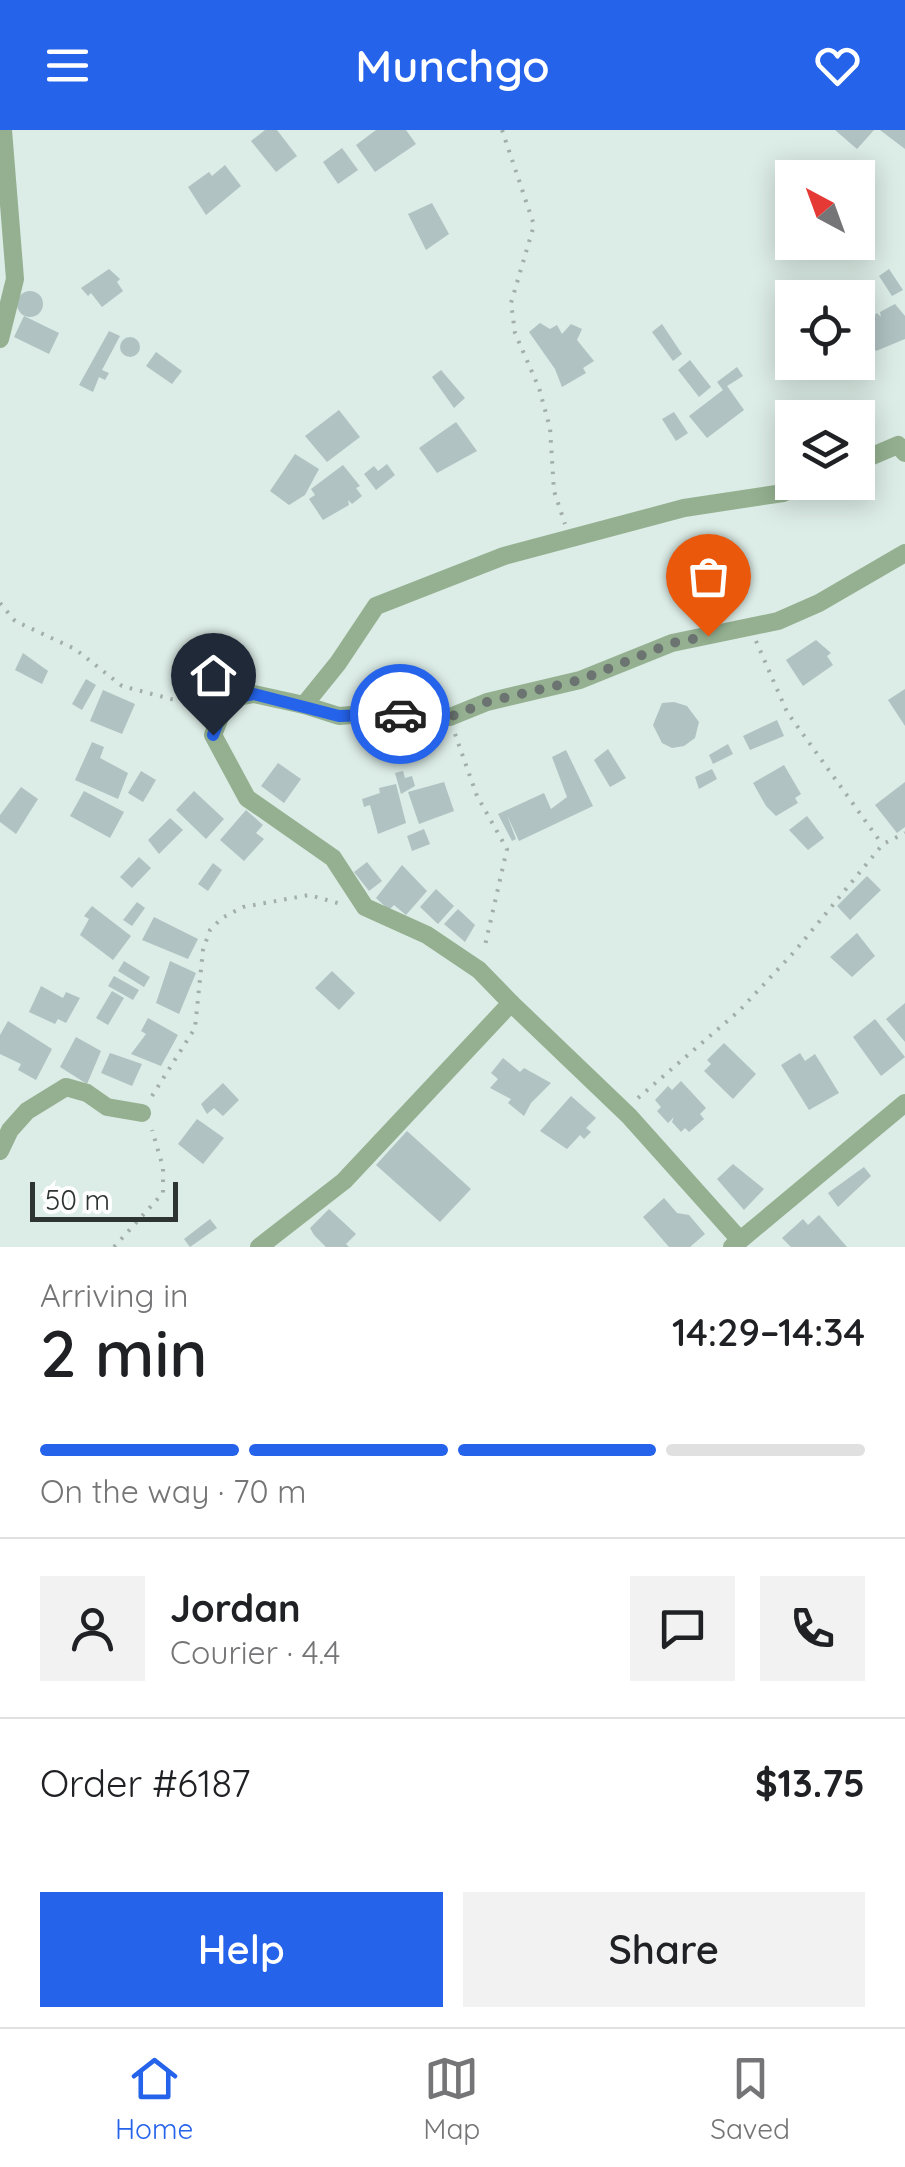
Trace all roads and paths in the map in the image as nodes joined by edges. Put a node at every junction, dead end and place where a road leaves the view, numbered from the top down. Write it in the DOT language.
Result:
graph roads {
  1 [pos="3,130"];
  2 [pos="502,130"];
  3 [pos="0,339"];
  4 [pos="905,453"];
  5 [pos="875,455"];
  6 [pos="775,493"];
  7 [pos="570,538"];
  8 [pos="905,553"];
  9 [pos="0,603"];
  10 [pos="752,627"];
  11 [pos="227,700"];
  12 [pos="304,706"];
  13 [pos="450,717"];
  14 [pos="905,833"];
  15 [pos="883,844"];
  16 [pos="365,907"];
  17 [pos="480,970"];
  18 [pos="511,1003"];
  19 [pos="905,1103"];
  20 [pos="142,1113"];
  21 [pos="625,1113"];
  22 [pos="0,1151"];
  23 [pos="736,1244"];
  24 [pos="114,1247"];
  25 [pos="259,1247"];
  1 -- 3 [label="street"];
  2 -- 7 [label="path"];
  4 -- 5 [label="street"];
  6 -- 7 [label="street"];
  7 -- 12 [label="street"];
  8 -- 10 [label="street"];
  9 -- 11 [label="path"];
  10 -- 13 [label="street"];
  10 -- 15 [label="path"];
  11 -- 12 [label="street"];
  11 -- 16 [label="street"];
  12 -- 13 [label="street"];
  13 -- 17 [label="path"];
  14 -- 15 [label="path"];
  15 -- 21 [label="path"];
  16 -- 17 [label="street"];
  16 -- 20 [label="path"];
  17 -- 18 [label="street"];
  18 -- 21 [label="street"];
  18 -- 25 [label="street"];
  19 -- 23 [label="street"];
  20 -- 22 [label="street"];
  20 -- 24 [label="path"];
  21 -- 23 [label="street"];
}
